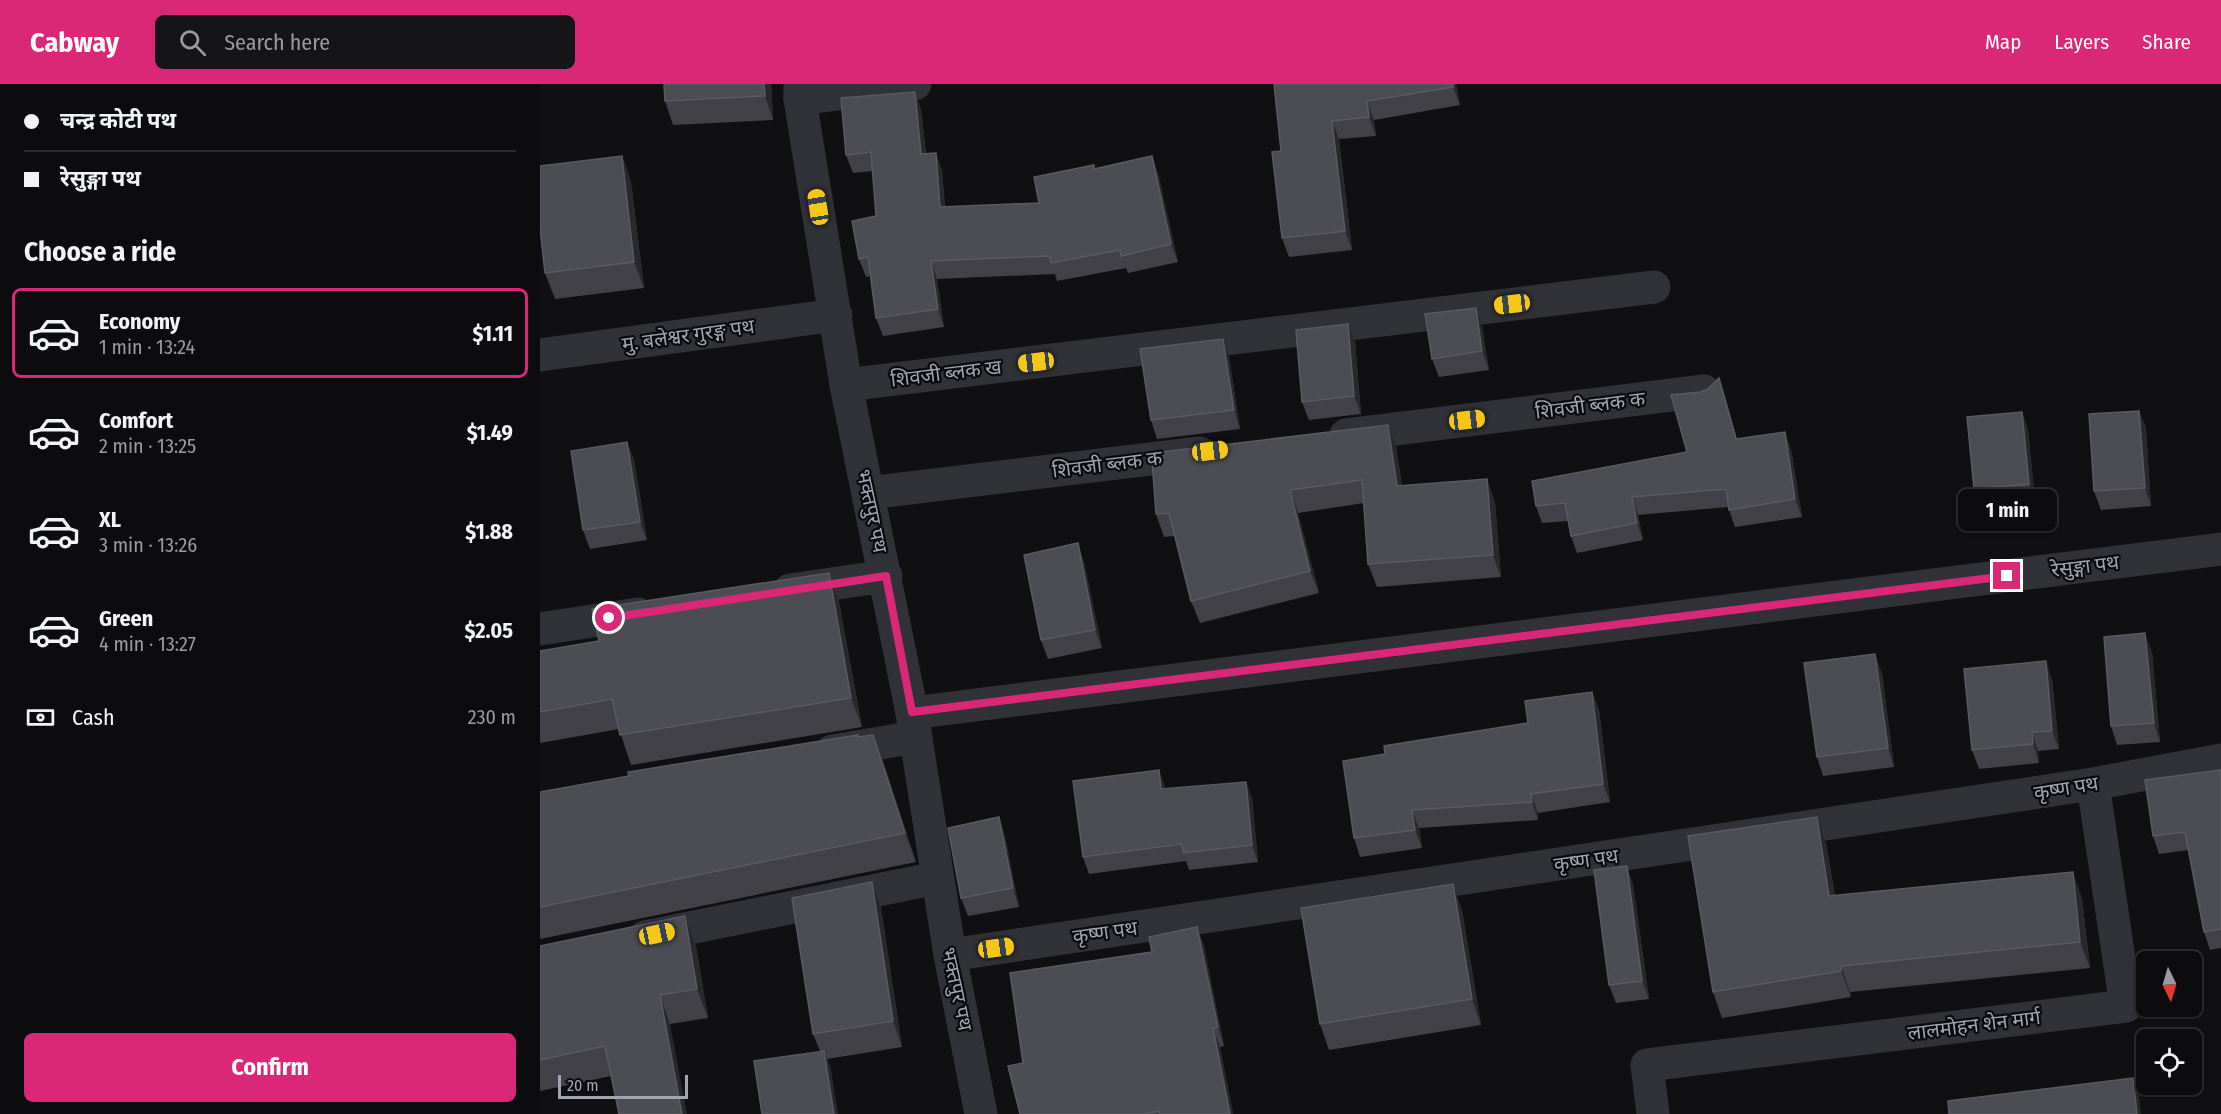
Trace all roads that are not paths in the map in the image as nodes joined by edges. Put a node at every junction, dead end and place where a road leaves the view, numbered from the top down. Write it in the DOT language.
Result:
graph roads {
  1 [pos="915,84"];
  2 [pos="800,91"];
  3 [pos="1654,287"];
  4 [pos="836,315"];
  5 [pos="540,356"];
  6 [pos="846,385"];
  7 [pos="1704,391"];
  8 [pos="1313,439"];
  9 [pos="1231,449"];
  10 [pos="868,493"];
  11 [pos="2221,549"];
  12 [pos="886,576"];
  13 [pos="759,595"];
  14 [pos="667,609"];
  15 [pos="540,629"];
  16 [pos="914,725"];
  17 [pos="798,757"];
  18 [pos="2221,760"];
  19 [pos="2093,784"];
  20 [pos="937,878"];
  21 [pos="610,944"];
  22 [pos="950,955"];
  23 [pos="981,1114"];
  24 [pos="1653,1114"];
  1 -- 2 [label="street"];
  2 -- 4 [label="street, भक्तपुर पथ"];
  3 -- 6 [label="street, शिवजी ब्लक ख"];
  4 -- 5 [label="street, मु. बलेश्वर गुरङ्ग पथ"];
  4 -- 6 [label="street, भक्तपुर पथ"];
  6 -- 10 [label="street, भक्तपुर पथ"];
  7 -- 8 [label="street, शिवजी ब्लक क"];
  9 -- 10 [label="street, शिवजी ब्लक क"];
  10 -- 12 [label="street, भक्तपुर पथ"];
  11 -- 16 [label="street, रेसुङ्गा पथ"];
  12 -- 13 [label="street"];
  12 -- 16 [label="street, भक्तपुर पथ"];
  14 -- 15 [label="street"];
  16 -- 17 [label="street, रेसुङ्गा पथ"];
  16 -- 20 [label="street, भक्तपुर पथ"];
  18 -- 19 [label="street, कृष्ण पथ"];
  19 -- 22 [label="street, कृष्ण पथ"];
  19 -- 24 [label="street, लालमोहन शेन मार्ग"];
  20 -- 21 [label="street"];
  20 -- 22 [label="street, भक्तपुर पथ"];
  22 -- 23 [label="street, भक्तपुर पथ"];
}
